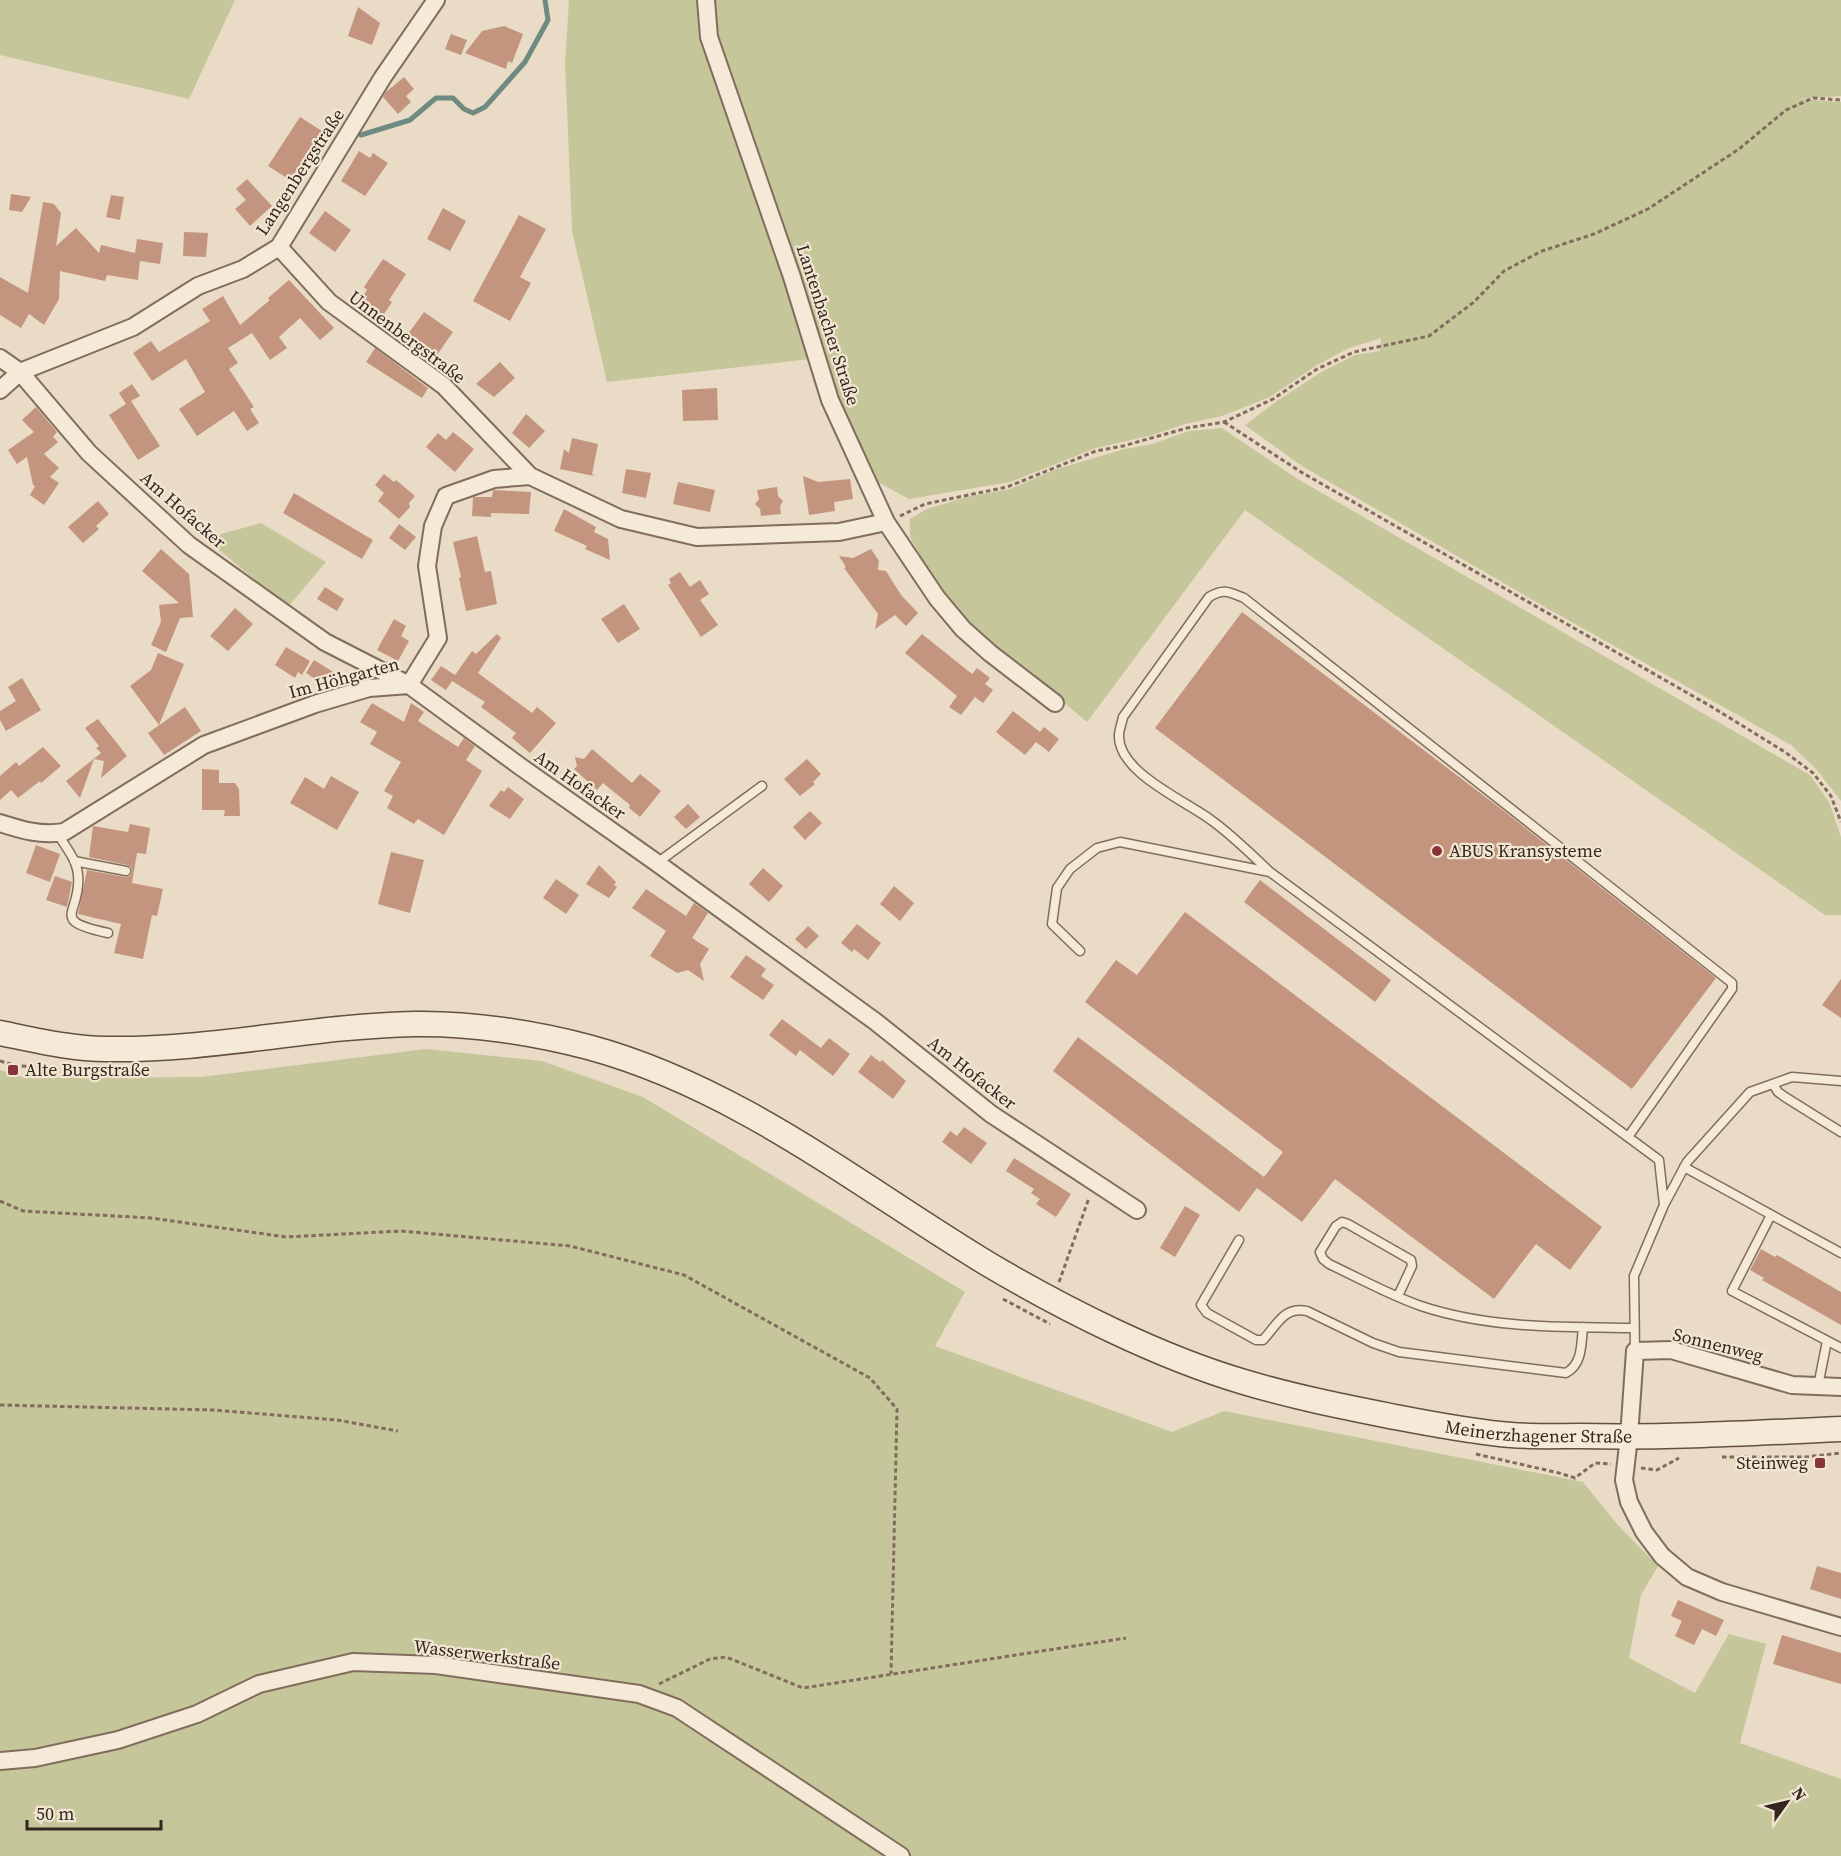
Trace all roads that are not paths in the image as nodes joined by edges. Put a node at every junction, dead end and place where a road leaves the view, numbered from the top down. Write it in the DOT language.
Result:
graph roads {
  1 [pos="436,0"];
  2 [pos="706,0"];
  3 [pos="279,247"];
  4 [pos="0,358"];
  5 [pos="20,372"];
  6 [pos="0,390"];
  7 [pos="530,476"];
  8 [pos="886,522"];
  9 [pos="408,684"];
  10 [pos="1055,703"];
  11 [pos="762,786"];
  12 [pos="0,823"];
  13 [pos="57,833"];
  14 [pos="74,861"];
  15 [pos="657,863"];
  16 [pos="126,871"];
  17 [pos="1270,872"];
  18 [pos="108,933"];
  19 [pos="1080,951"];
  20 [pos="0,1033"];
  21 [pos="1841,1081"];
  22 [pos="1773,1084"];
  23 [pos="1841,1132"];
  24 [pos="1628,1137"];
  25 [pos="1684,1167"];
  26 [pos="1664,1205"];
  27 [pos="1137,1210"];
  28 [pos="1771,1215"];
  29 [pos="1239,1240"];
  30 [pos="1841,1253"];
  31 [pos="1398,1296"];
  32 [pos="1583,1327"];
  33 [pos="1634,1328"];
  34 [pos="1827,1341"];
  35 [pos="1841,1348"];
  36 [pos="1635,1351"];
  37 [pos="1818,1386"];
  38 [pos="1841,1387"];
  39 [pos="1841,1429"];
  40 [pos="1629,1437"];
  41 [pos="1841,1627"];
  42 [pos="0,1761"];
  43 [pos="901,1856"];
  1 -- 3 [label="street, Langenbergstraße"];
  2 -- 8 [label="street, Lantenbacher Straße"];
  3 -- 5 [label="street, Langenbergstraße"];
  3 -- 7 [label="street, Unnenbergstraße"];
  4 -- 5 [label="street, Am Hofacker"];
  5 -- 6 [label="street"];
  5 -- 9 [label="street, Am Hofacker"];
  7 -- 8 [label="street, Unnenbergstraße"];
  7 -- 9 [label="street, Im Höhgarten"];
  8 -- 10 [label="street, Lantenbacher Straße"];
  9 -- 13 [label="street, Im Höhgarten"];
  9 -- 15 [label="street, Am Hofacker"];
  11 -- 15 [label="lane"];
  12 -- 13 [label="street, Im Höhgarten"];
  13 -- 14 [label="lane"];
  14 -- 16 [label="lane"];
  14 -- 18 [label="lane"];
  15 -- 27 [label="street, Am Hofacker"];
  17 -- 19 [label="lane"];
  17 -- 24 [label="lane"];
  17 -- 24 [label="lane"];
  20 -- 40 [label="main road, Meinerzhagener Straße"];
  21 -- 22 [label="lane"];
  22 -- 23 [label="lane"];
  22 -- 25 [label="lane"];
  24 -- 26 [label="lane"];
  25 -- 26 [label="lane"];
  25 -- 28 [label="lane"];
  26 -- 33 [label="lane"];
  28 -- 30 [label="lane"];
  28 -- 34 [label="lane"];
  29 -- 32 [label="lane"];
  31 -- 31 [label="lane"];
  31 -- 32 [label="lane"];
  32 -- 33 [label="lane"];
  33 -- 36 [label="lane"];
  34 -- 35 [label="lane"];
  34 -- 37 [label="lane"];
  36 -- 37 [label="street, Sonnenweg"];
  36 -- 40 [label="street"];
  37 -- 38 [label="street, Sonnenweg"];
  39 -- 40 [label="main road, Meinerzhagener Straße"];
  40 -- 41 [label="street"];
  42 -- 43 [label="street, Wasserwerkstraße"];
}
